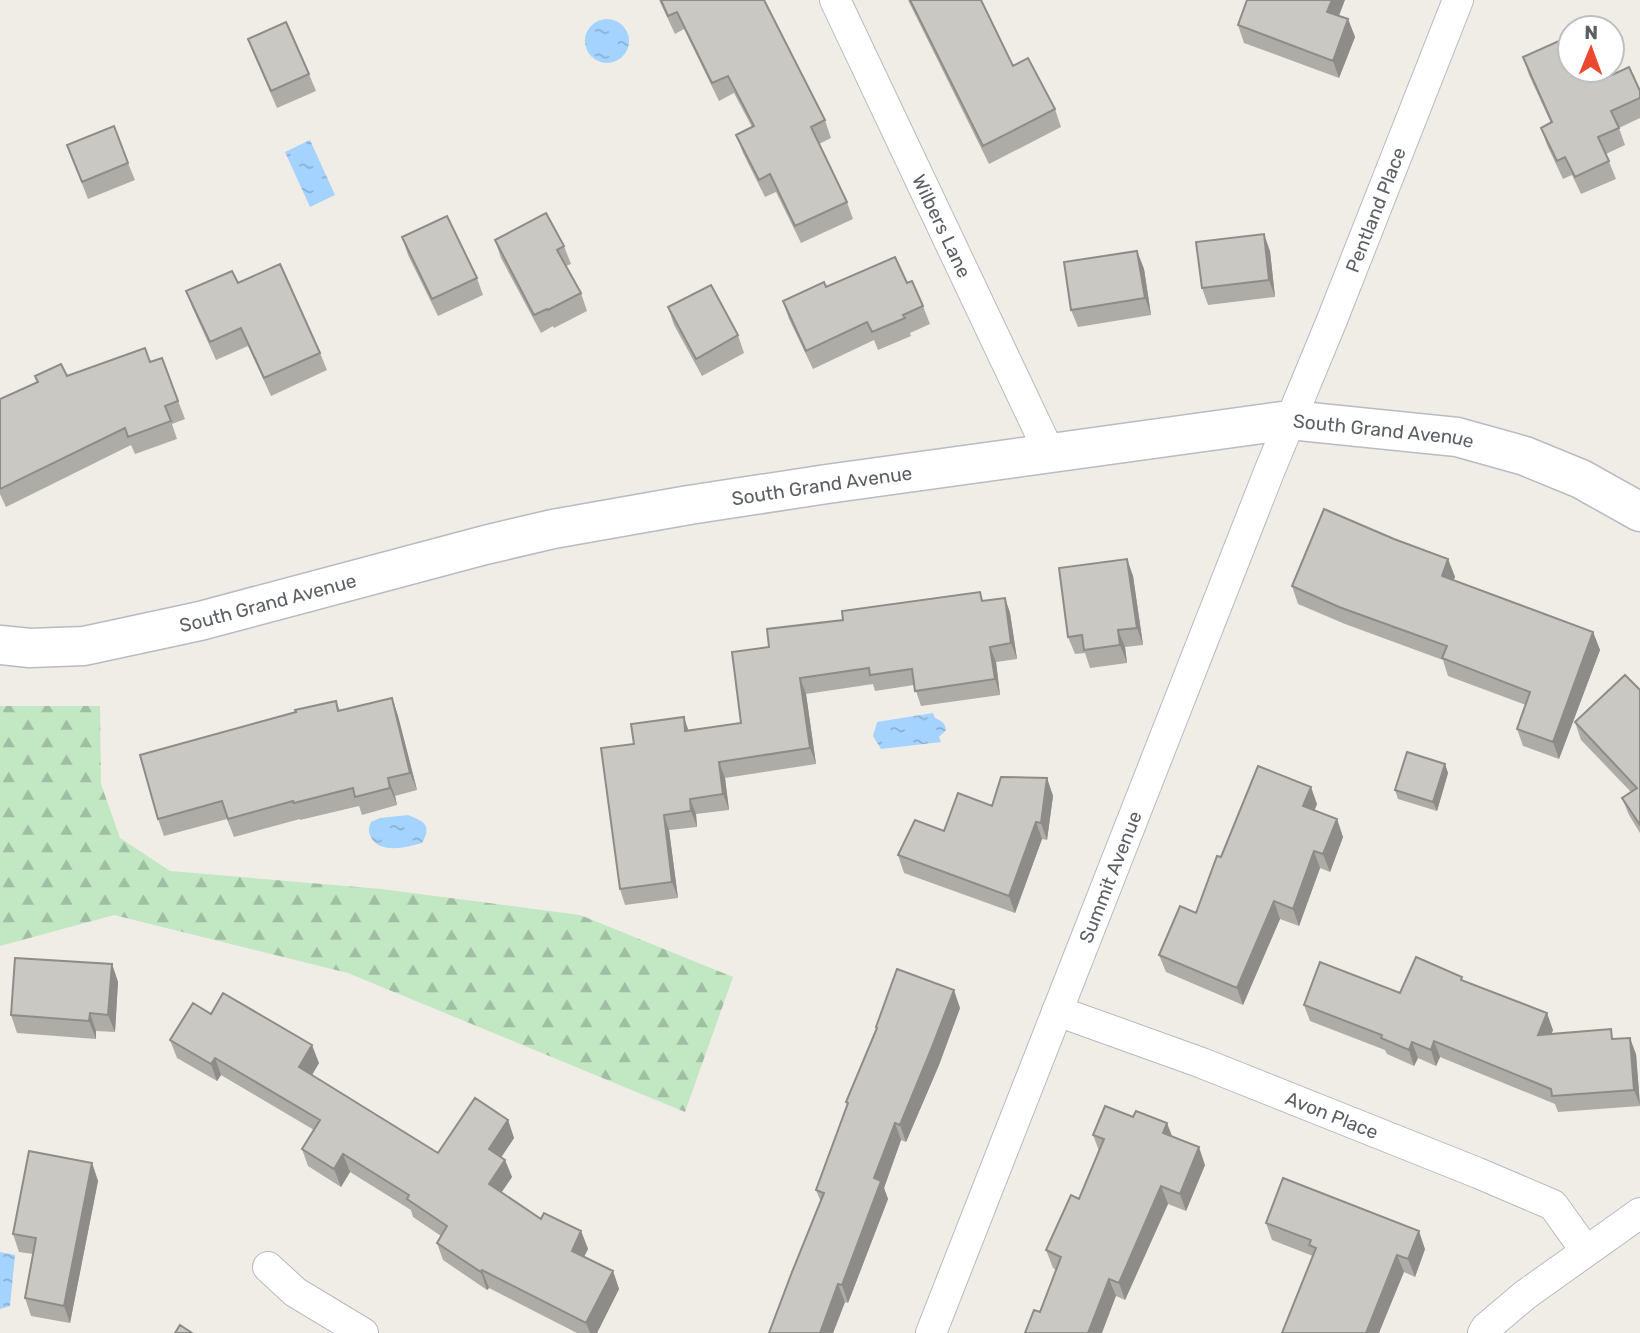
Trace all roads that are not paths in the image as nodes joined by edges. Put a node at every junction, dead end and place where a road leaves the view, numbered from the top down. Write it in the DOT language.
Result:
graph roads {
  1 [pos="835,0"];
  2 [pos="1458,0"];
  3 [pos="1290,420"];
  4 [pos="1049,454"];
  5 [pos="1640,512"];
  6 [pos="0,645"];
  7 [pos="1057,1011"];
  8 [pos="1640,1213"];
  9 [pos="1586,1251"];
  10 [pos="268,1267"];
  11 [pos="363,1333"];
  12 [pos="932,1333"];
  13 [pos="1483,1333"];
  1 -- 4 [label="street, Wilbers Lane"];
  2 -- 3 [label="street, Pentland Place"];
  3 -- 4 [label="main road, South Grand Avenue"];
  3 -- 5 [label="main road, South Grand Avenue"];
  3 -- 7 [label="street, Summit Avenue"];
  4 -- 6 [label="main road, South Grand Avenue"];
  7 -- 9 [label="street, Avon Place"];
  7 -- 12 [label="street, Summit Avenue"];
  8 -- 9 [label="street"];
  9 -- 13 [label="street"];
  10 -- 11 [label="street"];
}
